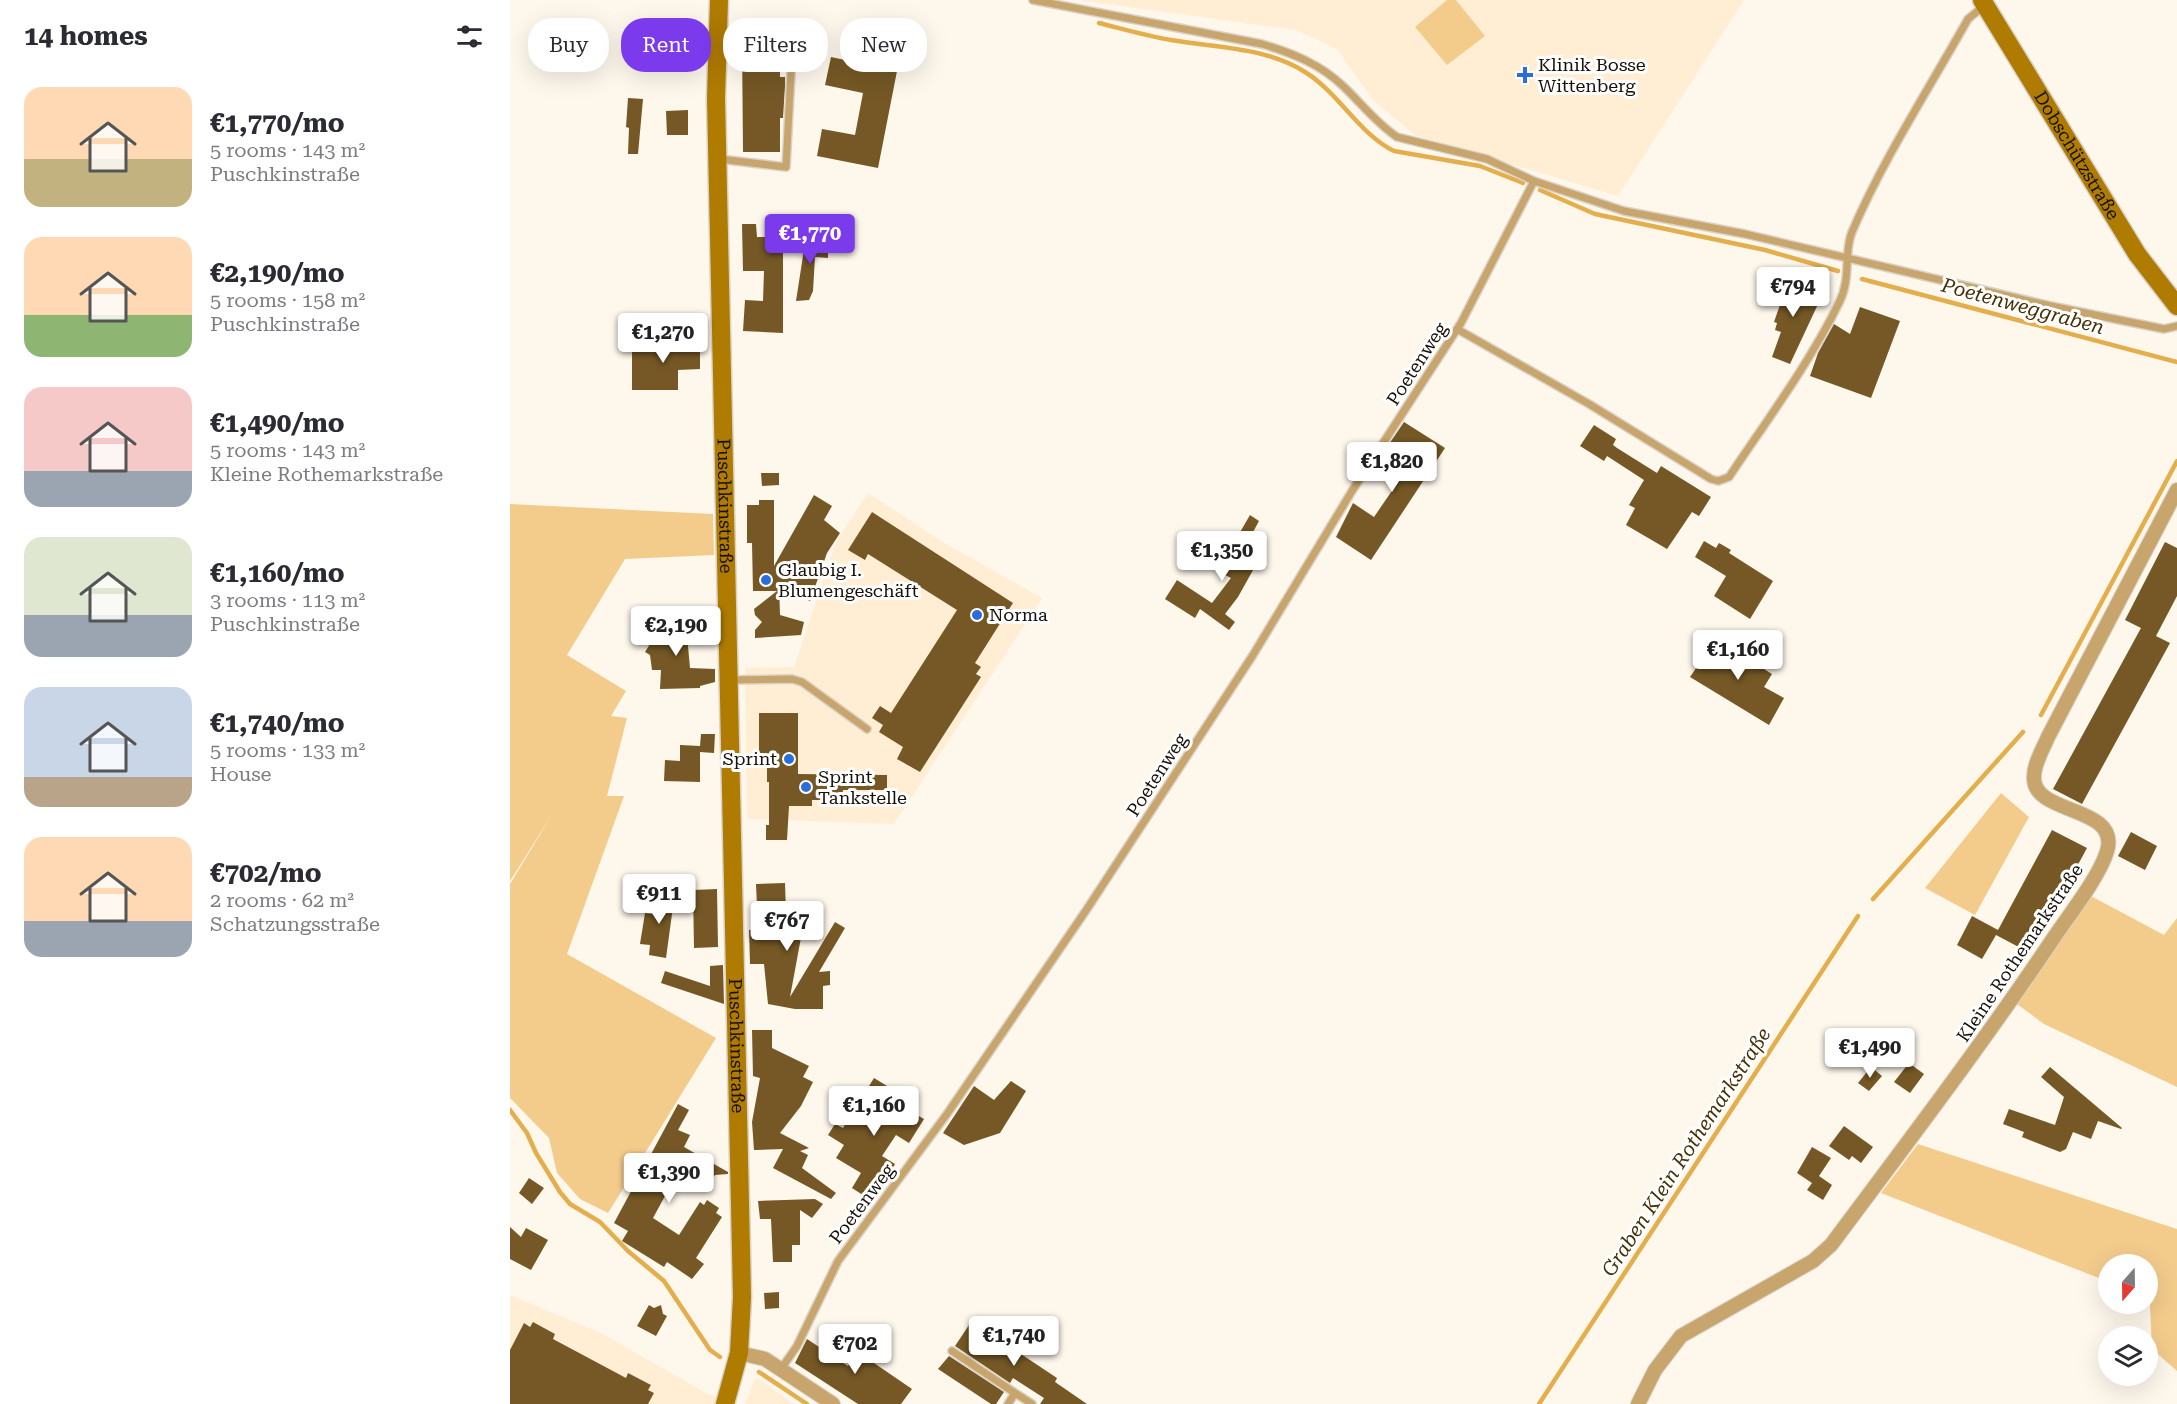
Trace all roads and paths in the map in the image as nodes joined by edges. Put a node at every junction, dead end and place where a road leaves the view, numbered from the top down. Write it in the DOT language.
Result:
graph roads {
  1 [pos="719,0"];
  2 [pos="1033,0"];
  3 [pos="1983,3"];
  4 [pos="718,31"];
  5 [pos="717,159"];
  6 [pos="1534,181"];
  7 [pos="1849,260"];
  8 [pos="2177,306"];
  9 [pos="2177,326"];
  10 [pos="1458,329"];
  11 [pos="2177,490"];
  12 [pos="729,680"];
  13 [pos="867,729"];
  14 [pos="952,1351"];
  15 [pos="738,1361"];
  16 [pos="781,1369"];
  17 [pos="1015,1393"];
  18 [pos="725,1404"];
  19 [pos="833,1404"];
  20 [pos="1008,1404"];
  21 [pos="1032,1404"];
  22 [pos="1638,1404"];
  1 -- 4 [label="main road, Puschkinstraße"];
  2 -- 6 [label="lane"];
  3 -- 7 [label="lane"];
  3 -- 8 [label="main road, Dobschützstraße"];
  4 -- 5 [label="main road, Puschkinstraße"];
  4 -- 5 [label="lane"];
  5 -- 12 [label="main road, Puschkinstraße"];
  6 -- 7 [label="lane"];
  6 -- 10 [label="lane, Poetenweg"];
  7 -- 9 [label="lane"];
  7 -- 10 [label="lane"];
  10 -- 16 [label="lane, Poetenweg"];
  11 -- 22 [label="street, Kleine Rothemarkstraße"];
  12 -- 13 [label="lane"];
  12 -- 15 [label="main road, Puschkinstraße"];
  14 -- 17 [label="lane"];
  15 -- 16 [label="street"];
  15 -- 18 [label="main road, Puschkinstraße"];
  16 -- 19 [label="street"];
  17 -- 20 [label="lane"];
  17 -- 21 [label="lane"];
}
